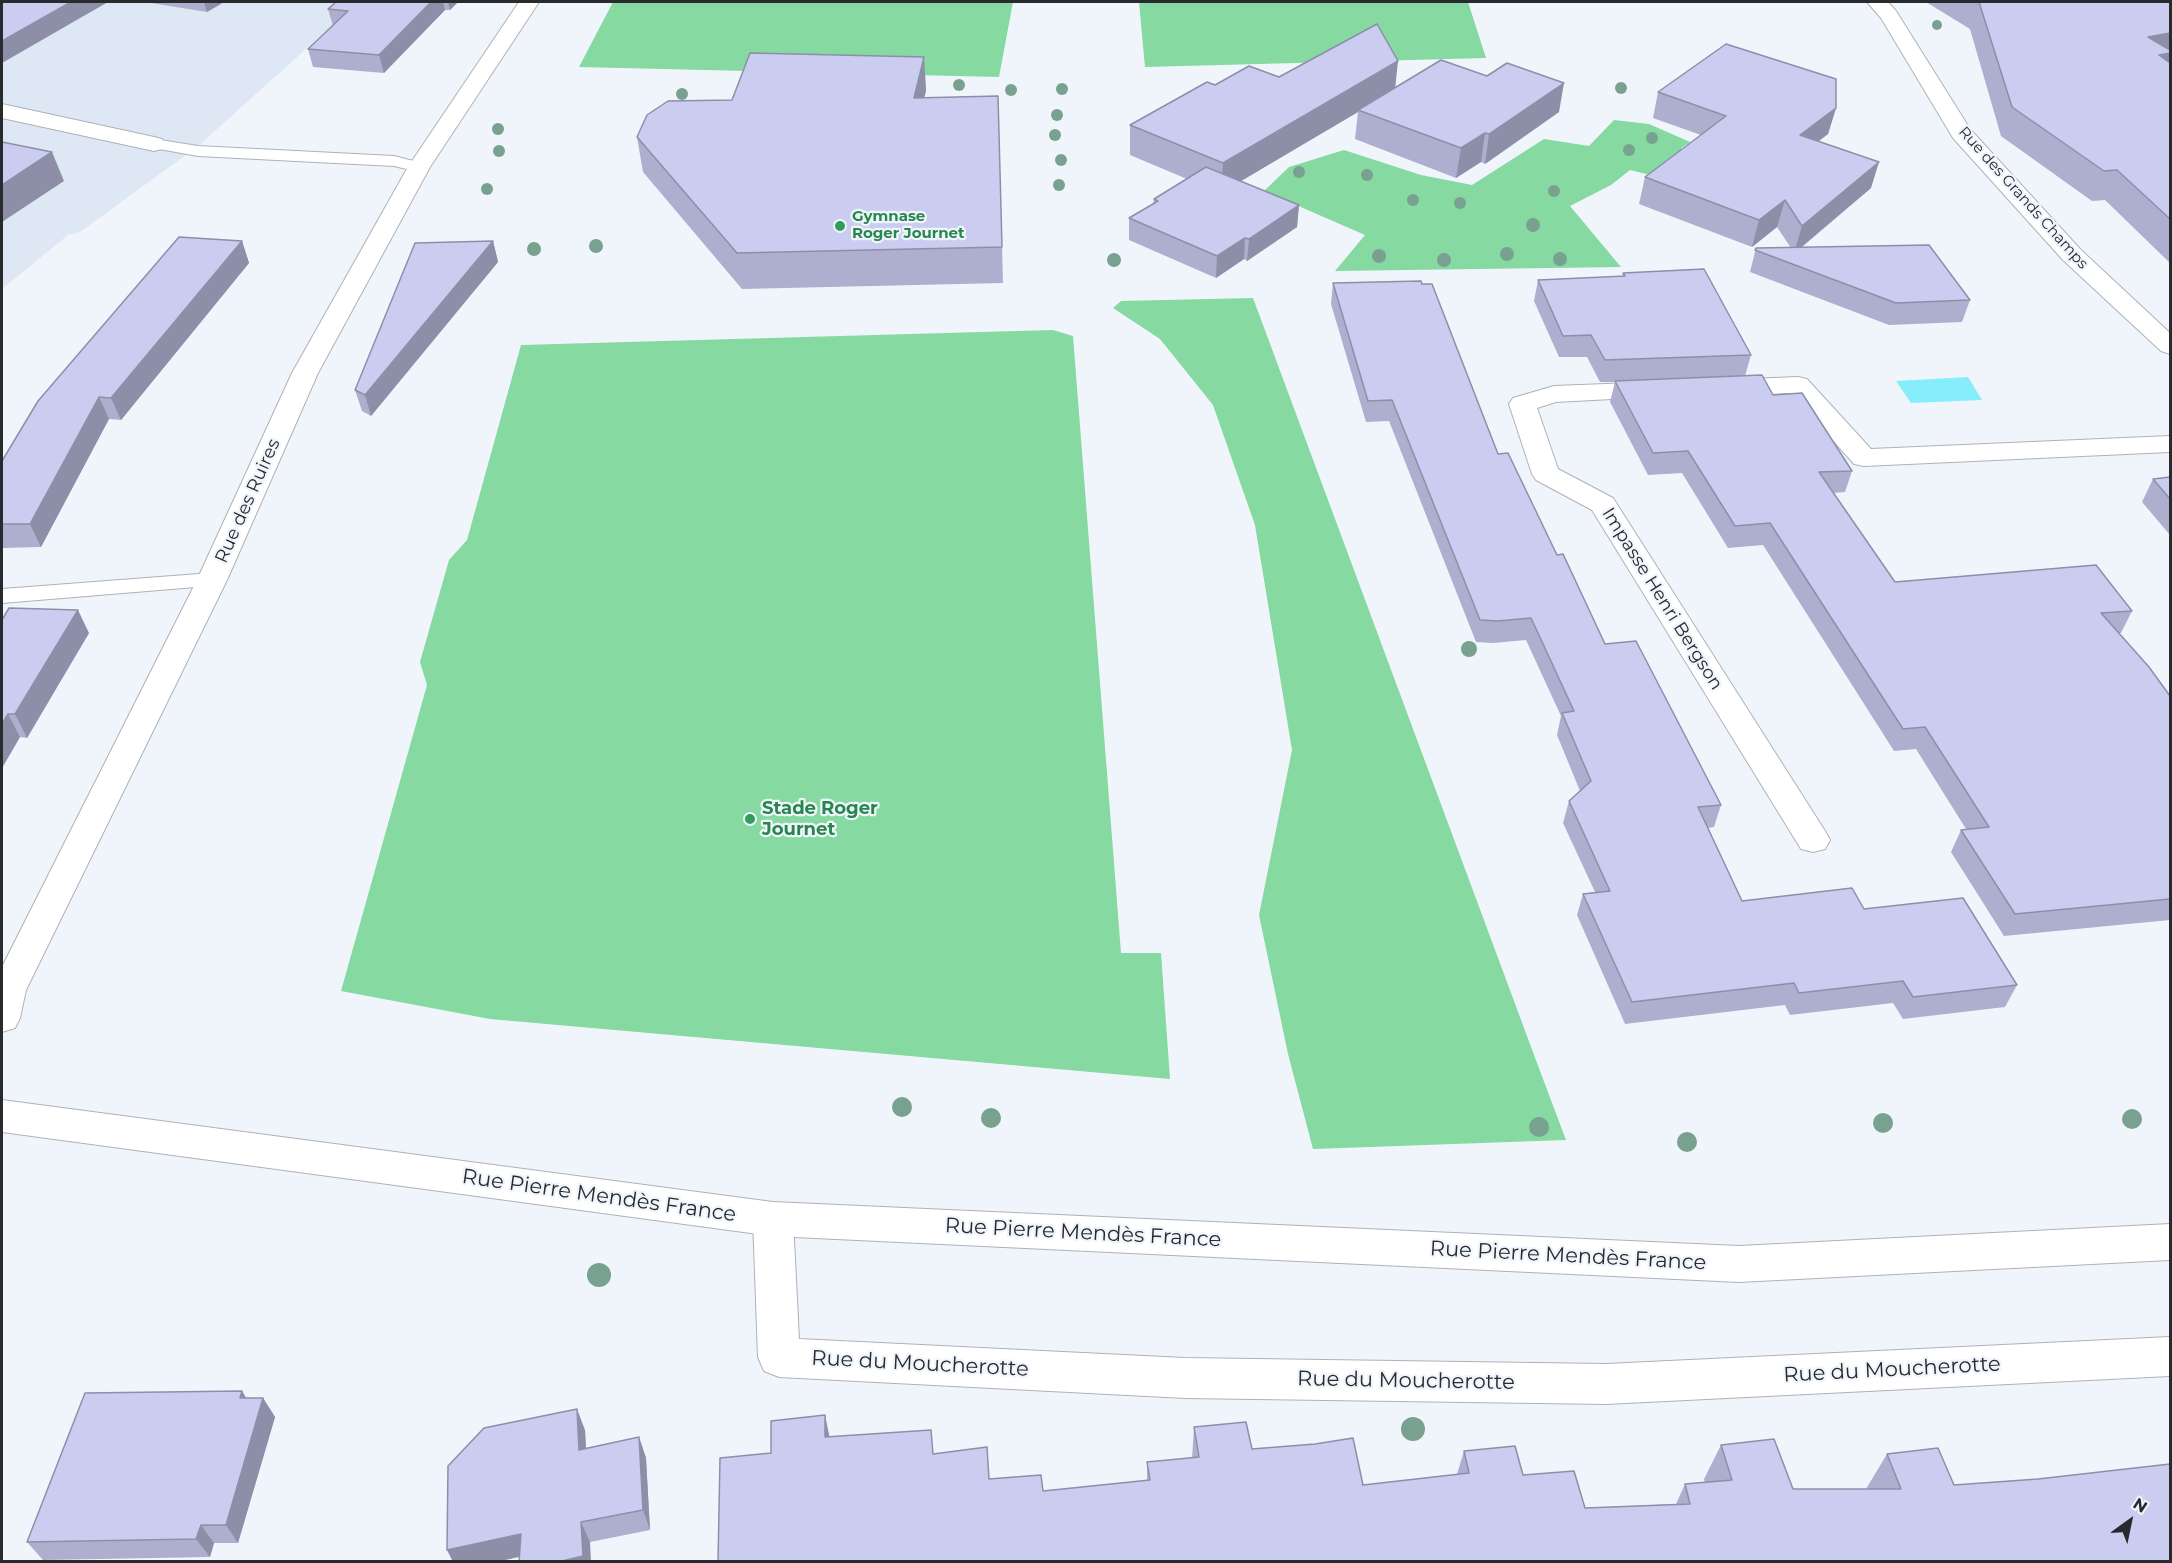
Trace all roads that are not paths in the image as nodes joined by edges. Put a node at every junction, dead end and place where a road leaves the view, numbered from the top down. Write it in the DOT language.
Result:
graph roads {
  1 [pos="529,2"];
  2 [pos="1877,2"];
  3 [pos="2,111"];
  4 [pos="154,144"];
  5 [pos="419,167"];
  6 [pos="2170,346"];
  7 [pos="2170,444"];
  8 [pos="212,580"];
  9 [pos="2,596"];
  10 [pos="1813,840"];
  11 [pos="2,1018"];
  12 [pos="2,1116"];
  13 [pos="772,1219"];
  14 [pos="2170,1242"];
  15 [pos="2170,1356"];
  1 -- 5 [label="street, Rue des Ruires"];
  2 -- 6 [label="street, Rue des Grands Champs"];
  3 -- 4 [label="street"];
  4 -- 5 [label="lane"];
  5 -- 8 [label="street, Rue des Ruires"];
  7 -- 10 [label="street, Impasse Henri Bergson"];
  8 -- 9 [label="lane"];
  8 -- 11 [label="street, Rue des Ruires"];
  12 -- 13 [label="street, Rue Pierre Mendès France"];
  13 -- 14 [label="street, Rue Pierre Mendès France"];
  13 -- 15 [label="street, Rue du Moucherotte"];
}
